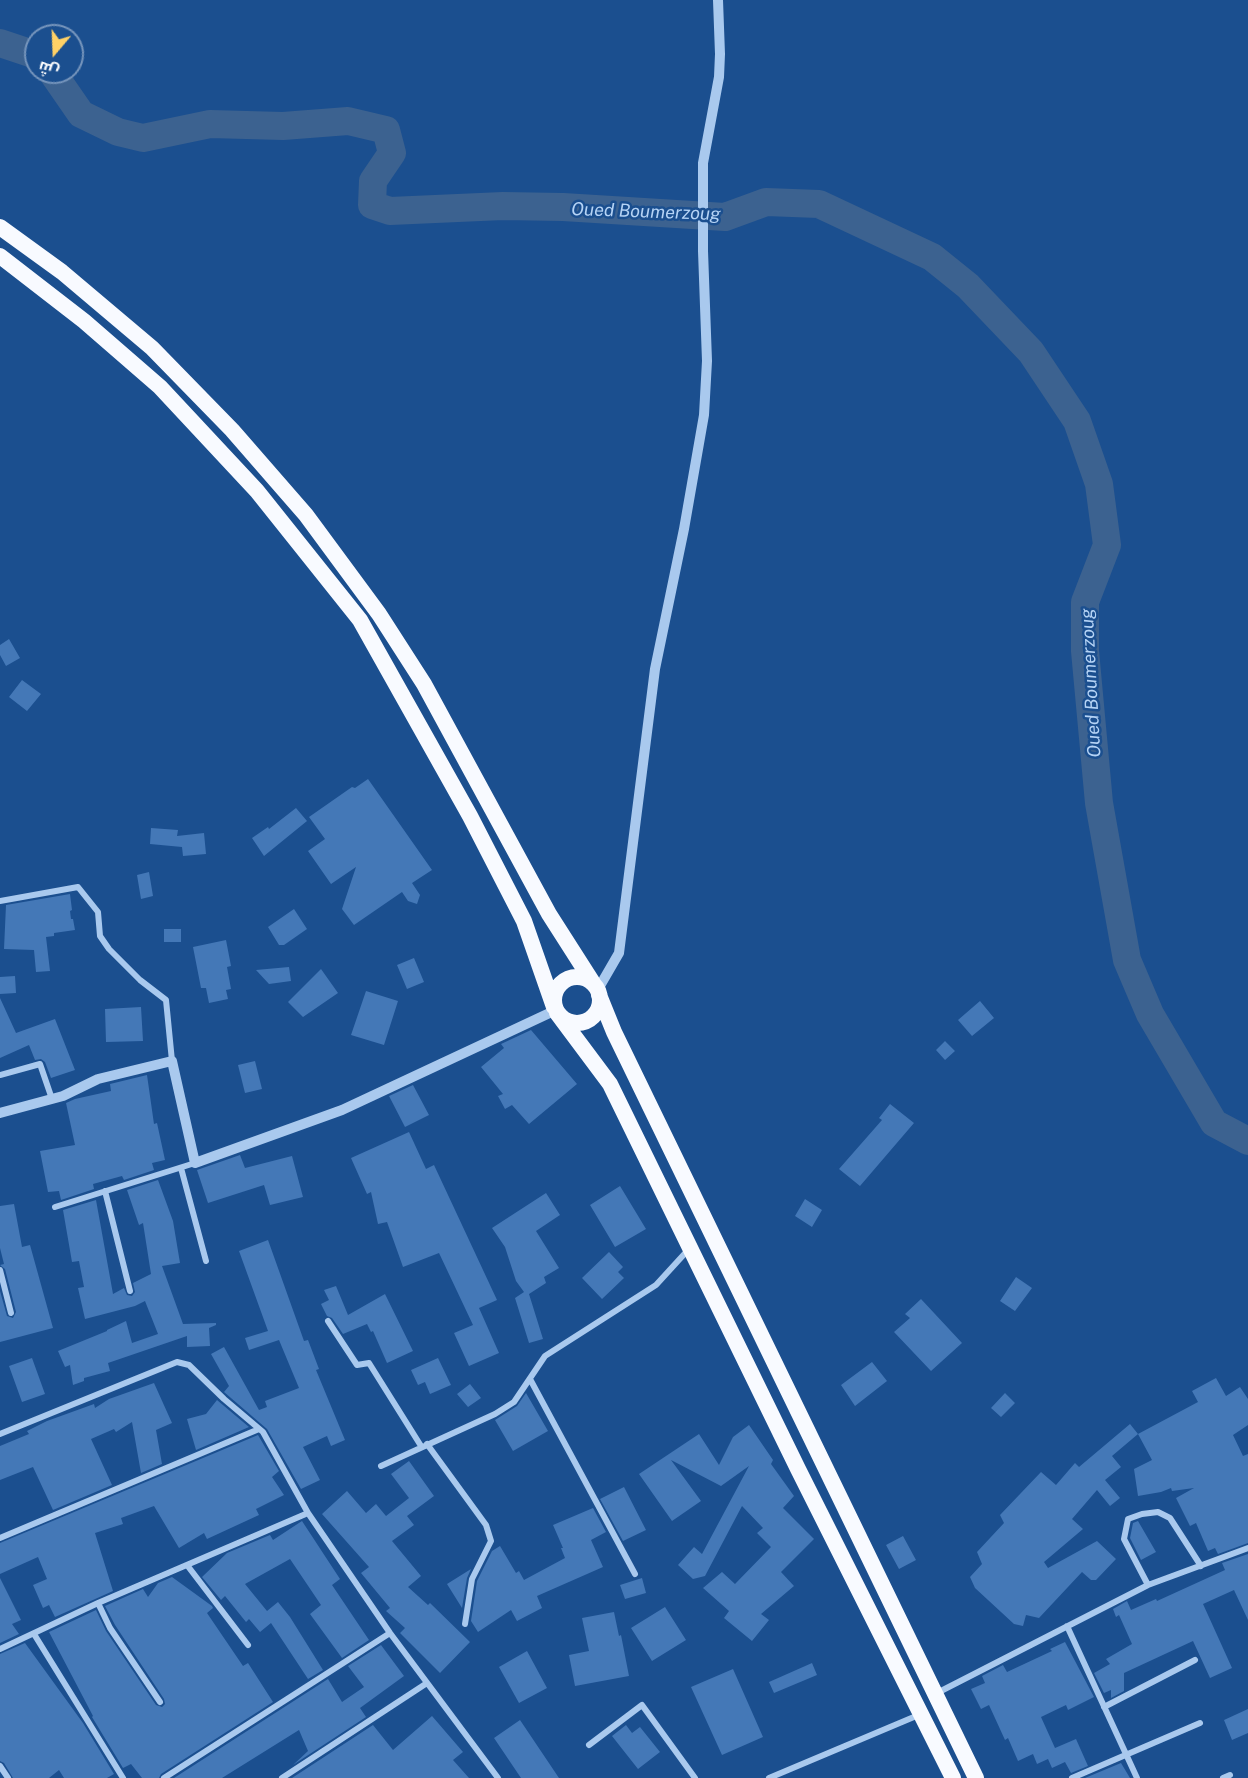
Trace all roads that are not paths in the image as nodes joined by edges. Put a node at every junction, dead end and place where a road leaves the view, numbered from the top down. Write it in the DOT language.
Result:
graph roads {
  1 [pos="718,0"];
  2 [pos="0,228"];
  3 [pos="0,256"];
  4 [pos="0,901"];
  5 [pos="597,991"];
  6 [pos="556,1010"];
  7 [pos="172,1061"];
  8 [pos="0,1075"];
  9 [pos="52,1099"];
  10 [pos="0,1113"];
  11 [pos="195,1163"];
  12 [pos="181,1168"];
  13 [pos="105,1191"];
  14 [pos="55,1206"];
  15 [pos="691,1248"];
  16 [pos="206,1261"];
  17 [pos="0,1270"];
  18 [pos="130,1291"];
  19 [pos="11,1313"];
  20 [pos="328,1320"];
  21 [pos="530,1379"];
  22 [pos="259,1429"];
  23 [pos="0,1434"];
  24 [pos="424,1445"];
  25 [pos="381,1466"];
  26 [pos="308,1513"];
  27 [pos="0,1538"];
  28 [pos="1248,1548"];
  29 [pos="187,1565"];
  30 [pos="1201,1566"];
  31 [pos="635,1574"];
  32 [pos="1148,1585"];
  33 [pos="98,1603"];
  34 [pos="465,1624"];
  35 [pos="1067,1626"];
  36 [pos="390,1633"];
  37 [pos="34,1634"];
  38 [pos="248,1645"];
  39 [pos="0,1649"];
  40 [pos="1195,1660"];
  41 [pos="427,1683"];
  42 [pos="935,1694"];
  43 [pos="160,1702"];
  44 [pos="1104,1707"];
  45 [pos="921,1714"];
  46 [pos="1200,1723"];
  47 [pos="589,1745"];
  48 [pos="1127,1755"];
  49 [pos="0,1766"];
  50 [pos="1230,1775"];
  51 [pos="8,1778"];
  52 [pos="123,1778"];
  53 [pos="164,1778"];
  54 [pos="282,1778"];
  55 [pos="498,1778"];
  56 [pos="695,1778"];
  57 [pos="769,1778"];
  58 [pos="953,1778"];
  59 [pos="976,1778"];
  60 [pos="1072,1778"];
  61 [pos="1137,1778"];
  62 [pos="1223,1778"];
  1 -- 5 [label="street"];
  2 -- 5 [label="highway"];
  3 -- 6 [label="highway"];
  4 -- 7 [label="street"];
  5 -- 6 [label="highway"];
  5 -- 6 [label="highway"];
  5 -- 42 [label="highway"];
  6 -- 11 [label="street"];
  6 -- 15 [label="highway"];
  7 -- 9 [label="street"];
  7 -- 11 [label="street"];
  8 -- 9 [label="street"];
  9 -- 10 [label="street"];
  11 -- 12 [label="street"];
  12 -- 13 [label="street"];
  12 -- 16 [label="street"];
  13 -- 14 [label="street"];
  13 -- 18 [label="street"];
  15 -- 21 [label="street"];
  15 -- 45 [label="highway"];
  17 -- 19 [label="street"];
  20 -- 24 [label="street"];
  21 -- 24 [label="street"];
  21 -- 31 [label="street"];
  22 -- 23 [label="street"];
  22 -- 26 [label="street"];
  22 -- 27 [label="street"];
  24 -- 25 [label="street"];
  24 -- 34 [label="street"];
  26 -- 29 [label="street"];
  26 -- 36 [label="street"];
  28 -- 30 [label="street"];
  29 -- 33 [label="street"];
  29 -- 38 [label="street"];
  30 -- 32 [label="street"];
  30 -- 32 [label="street"];
  32 -- 35 [label="street"];
  33 -- 37 [label="street"];
  33 -- 43 [label="street"];
  35 -- 42 [label="street"];
  35 -- 44 [label="street"];
  36 -- 41 [label="street"];
  36 -- 53 [label="street"];
  37 -- 39 [label="street"];
  37 -- 52 [label="street"];
  40 -- 44 [label="street"];
  41 -- 54 [label="street"];
  41 -- 55 [label="street"];
  42 -- 59 [label="highway"];
  44 -- 48 [label="street"];
  45 -- 57 [label="street"];
  45 -- 58 [label="highway"];
  46 -- 48 [label="street"];
  47 -- 56 [label="street"];
  48 -- 60 [label="street"];
  48 -- 61 [label="street"];
  49 -- 51 [label="street"];
  50 -- 62 [label="street"];
}
